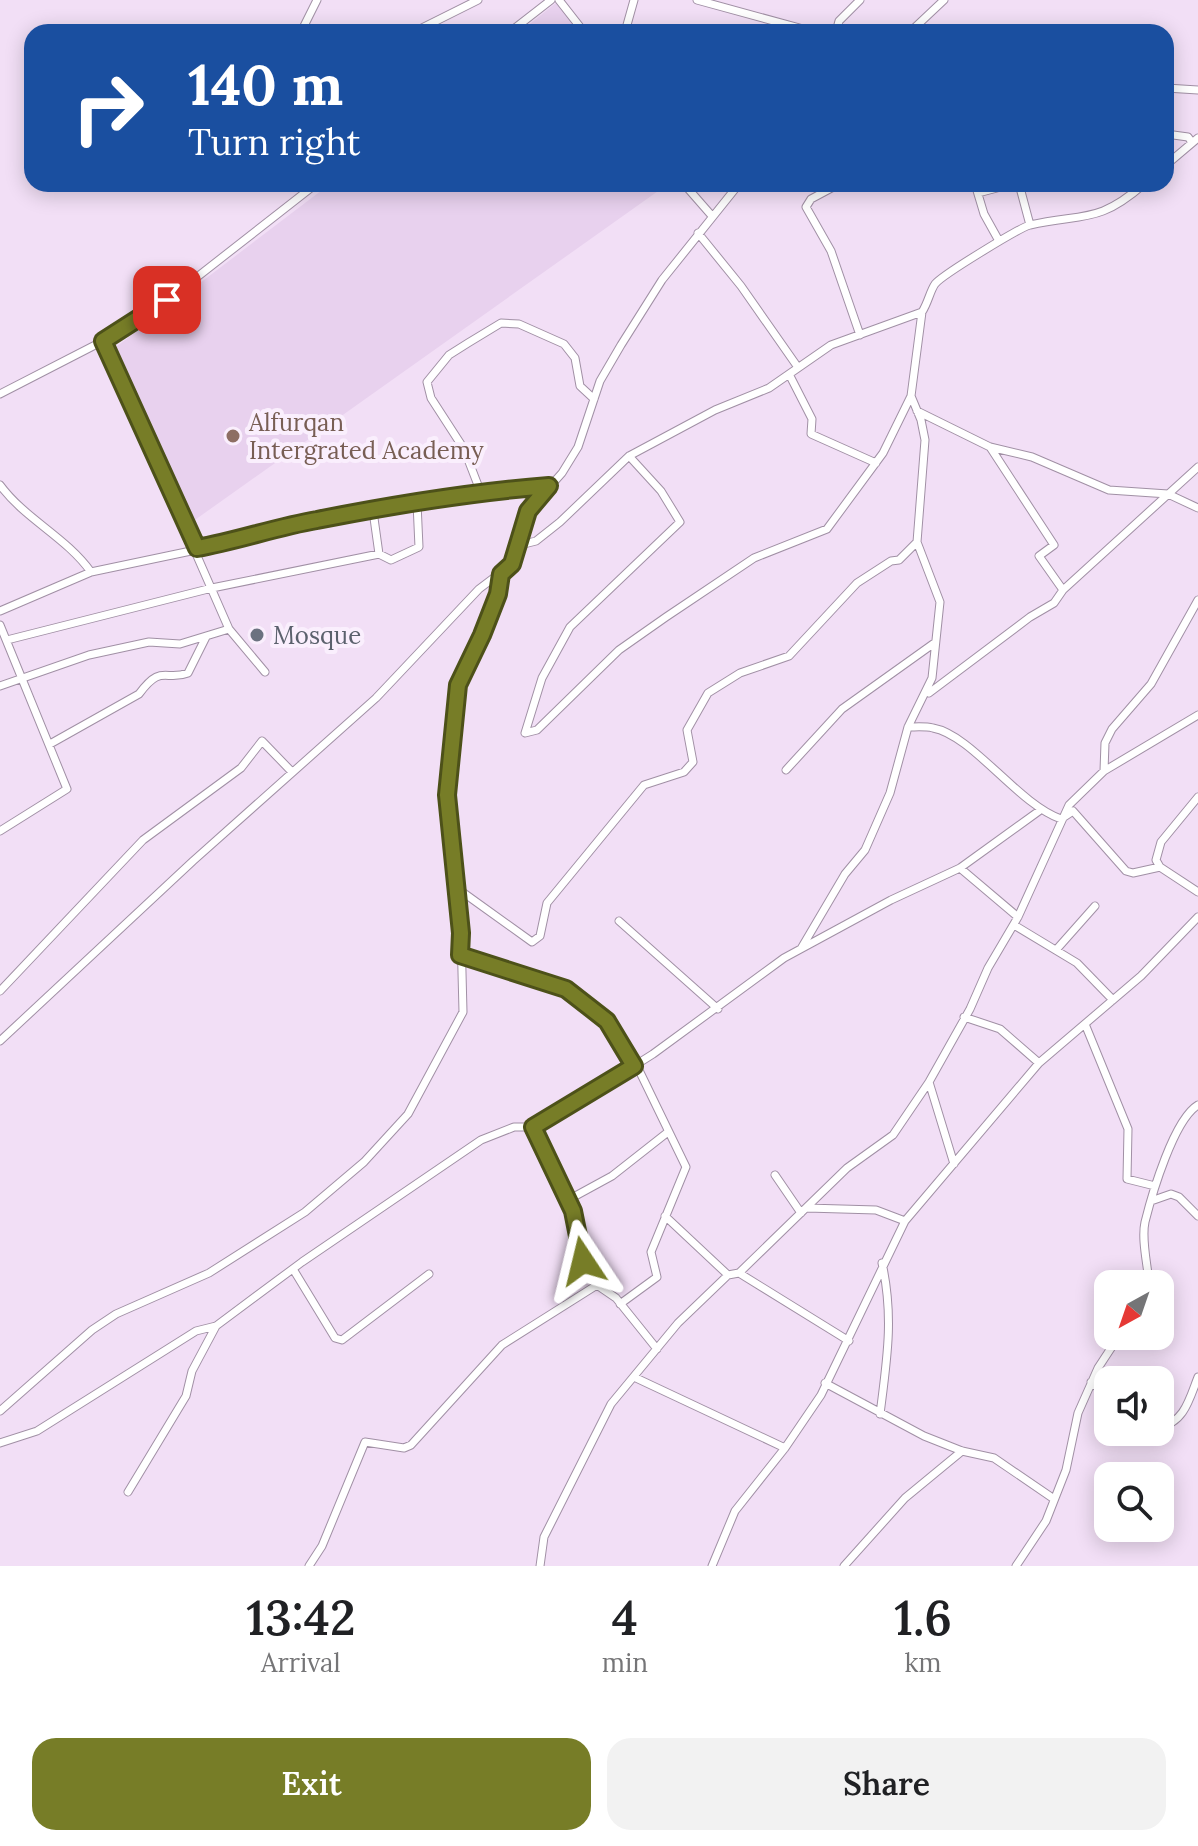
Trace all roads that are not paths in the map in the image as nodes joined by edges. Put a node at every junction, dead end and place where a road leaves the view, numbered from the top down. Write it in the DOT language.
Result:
graph roads {
  1 [pos="317,0"];
  2 [pos="478,0"];
  3 [pos="552,0"];
  4 [pos="634,0"];
  5 [pos="697,0"];
  6 [pos="860,0"];
  7 [pos="944,0"];
  8 [pos="305,24"];
  9 [pos="430,24"];
  10 [pos="520,24"];
  11 [pos="576,24"];
  12 [pos="627,24"];
  13 [pos="785,24"];
  14 [pos="838,24"];
  15 [pos="918,24"];
  16 [pos="1174,88"];
  17 [pos="1198,90"];
  18 [pos="1174,135"];
  19 [pos="1195,140"];
  20 [pos="1174,158"];
  21 [pos="306,192"];
  22 [pos="691,192"];
  23 [pos="732,192"];
  24 [pos="824,192"];
  25 [pos="982,192"];
  26 [pos="1021,192"];
  27 [pos="1134,192"];
  28 [pos="978,193"];
  29 [pos="712,216"];
  30 [pos="1030,225"];
  31 [pos="698,233"];
  32 [pos="999,241"];
  33 [pos="922,312"];
  34 [pos="860,335"];
  35 [pos="103,341"];
  36 [pos="797,366"];
  37 [pos="789,374"];
  38 [pos="0,394"];
  39 [pos="911,396"];
  40 [pos="594,399"];
  41 [pos="915,410"];
  42 [pos="990,447"];
  43 [pos="629,456"];
  44 [pos="876,463"];
  45 [pos="1198,467"];
  46 [pos="0,485"];
  47 [pos="549,486"];
  48 [pos="481,493"];
  49 [pos="1168,494"];
  50 [pos="417,503"];
  51 [pos="1198,508"];
  52 [pos="373,511"];
  53 [pos="917,542"];
  54 [pos="516,546"];
  55 [pos="197,548"];
  56 [pos="379,554"];
  57 [pos="91,572"];
  58 [pos="501,574"];
  59 [pos="212,588"];
  60 [pos="1063,590"];
  61 [pos="1198,600"];
  62 [pos="0,611"];
  63 [pos="0,625"];
  64 [pos="229,629"];
  65 [pos="206,637"];
  66 [pos="7,640"];
  67 [pos="933,644"];
  68 [pos="265,672"];
  69 [pos="21,677"];
  70 [pos="0,686"];
  71 [pos="924,697"];
  72 [pos="1198,715"];
  73 [pos="908,727"];
  74 [pos="50,744"];
  75 [pos="786,770"];
  76 [pos="1104,771"];
  77 [pos="292,772"];
  78 [pos="1198,797"];
  79 [pos="1039,811"];
  80 [pos="1061,819"];
  81 [pos="0,831"];
  82 [pos="1160,867"];
  83 [pos="960,868"];
  84 [pos="454,886"];
  85 [pos="1198,892"];
  86 [pos="1095,906"];
  87 [pos="1198,917"];
  88 [pos="619,921"];
  89 [pos="1016,921"];
  90 [pos="799,950"];
  91 [pos="1056,950"];
  92 [pos="460,955"];
  93 [pos="0,991"];
  94 [pos="1113,1000"];
  95 [pos="718,1009"];
  96 [pos="964,1017"];
  97 [pos="1085,1024"];
  98 [pos="0,1041"];
  99 [pos="1039,1063"];
  100 [pos="635,1065"];
  101 [pos="929,1082"];
  102 [pos="1198,1105"];
  103 [pos="533,1127"];
  104 [pos="668,1132"];
  105 [pos="954,1164"];
  106 [pos="775,1175"];
  107 [pos="1155,1186"];
  108 [pos="568,1200"];
  109 [pos="1151,1201"];
  110 [pos="804,1211"];
  111 [pos="665,1216"];
  112 [pos="1198,1216"];
  113 [pos="905,1221"];
  114 [pos="882,1263"];
  115 [pos="293,1269"];
  116 [pos="1148,1270"];
  117 [pos="739,1273"];
  118 [pos="429,1274"];
  119 [pos="728,1275"];
  120 [pos="597,1285"];
  121 [pos="620,1304"];
  122 [pos="216,1326"];
  123 [pos="849,1341"];
  124 [pos="657,1349"];
  125 [pos="1110,1350"];
  126 [pos="1198,1377"];
  127 [pos="636,1378"];
  128 [pos="1091,1382"];
  129 [pos="825,1383"];
  130 [pos="1094,1385"];
  131 [pos="0,1411"];
  132 [pos="880,1414"];
  133 [pos="1174,1422"];
  134 [pos="0,1443"];
  135 [pos="785,1448"];
  136 [pos="962,1451"];
  137 [pos="128,1492"];
  138 [pos="1054,1499"];
  139 [pos="715,1564"];
  140 [pos="309,1566"];
  141 [pos="540,1566"];
  142 [pos="844,1566"];
  143 [pos="1016,1566"];
  1 -- 8 [label="street"];
  2 -- 9 [label="street"];
  3 -- 10 [label="street"];
  3 -- 11 [label="street"];
  4 -- 12 [label="street"];
  5 -- 13 [label="street"];
  6 -- 14 [label="street"];
  7 -- 15 [label="street"];
  16 -- 17 [label="street"];
  18 -- 19 [label="street"];
  19 -- 20 [label="street"];
  21 -- 35 [label="street"];
  22 -- 29 [label="street"];
  23 -- 29 [label="street"];
  24 -- 34 [label="street"];
  25 -- 28 [label="street"];
  26 -- 30 [label="street"];
  27 -- 30 [label="street"];
  28 -- 32 [label="street"];
  29 -- 31 [label="street"];
  30 -- 32 [label="street"];
  31 -- 36 [label="street"];
  31 -- 40 [label="street"];
  32 -- 33 [label="street"];
  33 -- 34 [label="street"];
  33 -- 39 [label="street"];
  34 -- 36 [label="street"];
  35 -- 38 [label="street"];
  35 -- 55 [label="street"];
  36 -- 37 [label="street"];
  37 -- 43 [label="street"];
  37 -- 44 [label="street"];
  39 -- 41 [label="street"];
  39 -- 44 [label="street"];
  40 -- 47 [label="street"];
  40 -- 48 [label="street"];
  41 -- 42 [label="street"];
  41 -- 53 [label="street"];
  42 -- 49 [label="street"];
  42 -- 60 [label="street"];
  43 -- 44 [label="street"];
  43 -- 54 [label="street"];
  45 -- 49 [label="street"];
  46 -- 57 [label="street"];
  47 -- 48 [label="street"];
  47 -- 54 [label="street"];
  48 -- 50 [label="street"];
  49 -- 51 [label="street"];
  49 -- 60 [label="street"];
  50 -- 52 [label="street"];
  50 -- 56 [label="street"];
  52 -- 55 [label="street"];
  52 -- 56 [label="street"];
  53 -- 67 [label="street"];
  53 -- 84 [label="street"];
  54 -- 58 [label="street"];
  55 -- 57 [label="street"];
  55 -- 59 [label="street"];
  56 -- 59 [label="street"];
  57 -- 62 [label="street"];
  58 -- 77 [label="street"];
  58 -- 84 [label="street"];
  59 -- 64 [label="street"];
  59 -- 66 [label="street"];
  60 -- 71 [label="street"];
  61 -- 76 [label="street"];
  63 -- 66 [label="street"];
  64 -- 65 [label="street"];
  64 -- 68 [label="street"];
  65 -- 69 [label="street"];
  65 -- 74 [label="street"];
  66 -- 69 [label="street"];
  67 -- 71 [label="street"];
  67 -- 75 [label="street"];
  69 -- 70 [label="street"];
  69 -- 74 [label="street"];
  71 -- 73 [label="street"];
  72 -- 76 [label="street"];
  73 -- 79 [label="street"];
  73 -- 90 [label="street"];
  74 -- 81 [label="street"];
  76 -- 80 [label="street"];
  77 -- 93 [label="street"];
  77 -- 98 [label="street"];
  78 -- 82 [label="street"];
  79 -- 80 [label="street"];
  79 -- 83 [label="street"];
  80 -- 82 [label="street"];
  80 -- 89 [label="street"];
  82 -- 85 [label="street"];
  83 -- 89 [label="street"];
  83 -- 90 [label="street"];
  84 -- 92 [label="street"];
  86 -- 91 [label="street"];
  87 -- 94 [label="street"];
  88 -- 95 [label="street"];
  89 -- 91 [label="street"];
  89 -- 96 [label="street"];
  90 -- 95 [label="street"];
  91 -- 94 [label="street"];
  92 -- 100 [label="street"];
  92 -- 131 [label="street"];
  94 -- 97 [label="street"];
  95 -- 100 [label="street"];
  96 -- 99 [label="street"];
  96 -- 101 [label="street"];
  97 -- 99 [label="street"];
  97 -- 107 [label="street"];
  99 -- 105 [label="street"];
  100 -- 103 [label="street"];
  100 -- 104 [label="street"];
  101 -- 105 [label="street"];
  101 -- 110 [label="street"];
  102 -- 107 [label="street"];
  103 -- 108 [label="street"];
  103 -- 115 [label="street"];
  104 -- 108 [label="street"];
  104 -- 111 [label="street"];
  105 -- 113 [label="street"];
  106 -- 110 [label="street"];
  107 -- 109 [label="street"];
  108 -- 120 [label="street"];
  109 -- 112 [label="street"];
  109 -- 116 [label="street"];
  110 -- 113 [label="street"];
  110 -- 117 [label="street"];
  111 -- 119 [label="street"];
  111 -- 121 [label="street"];
  113 -- 114 [label="street"];
  114 -- 123 [label="street"];
  114 -- 132 [label="street"];
  115 -- 118 [label="street"];
  115 -- 122 [label="street"];
  117 -- 119 [label="street"];
  117 -- 123 [label="street"];
  119 -- 124 [label="street"];
  120 -- 121 [label="street"];
  120 -- 140 [label="street"];
  121 -- 124 [label="street"];
  122 -- 134 [label="street"];
  122 -- 137 [label="street"];
  123 -- 129 [label="street"];
  124 -- 127 [label="street"];
  125 -- 128 [label="street"];
  126 -- 133 [label="street"];
  127 -- 135 [label="street"];
  127 -- 141 [label="street"];
  128 -- 130 [label="street"];
  128 -- 138 [label="street"];
  129 -- 132 [label="street"];
  129 -- 135 [label="street"];
  132 -- 136 [label="street"];
  135 -- 139 [label="street"];
  136 -- 138 [label="street"];
  136 -- 142 [label="street"];
  138 -- 143 [label="street"];
}
